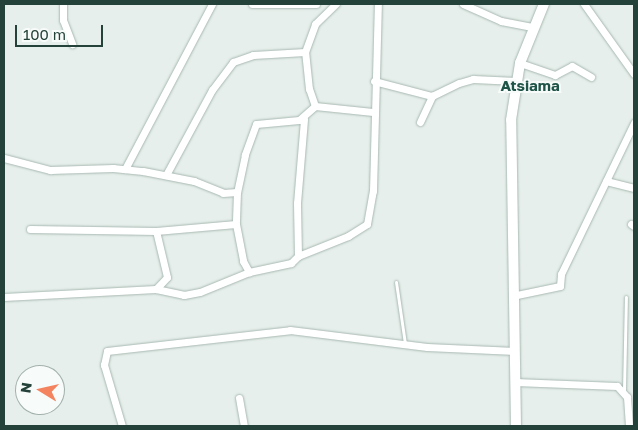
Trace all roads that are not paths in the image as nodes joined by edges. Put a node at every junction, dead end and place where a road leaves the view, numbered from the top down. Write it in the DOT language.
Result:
graph roads {
  1 [pos="63,4"];
  2 [pos="212,4"];
  3 [pos="252,4"];
  4 [pos="316,4"];
  5 [pos="336,4"];
  6 [pos="378,4"];
  7 [pos="463,4"];
  8 [pos="544,4"];
  9 [pos="584,4"];
  10 [pos="533,27"];
  11 [pos="72,44"];
  12 [pos="305,52"];
  13 [pos="520,63"];
  14 [pos="634,74"];
  15 [pos="592,77"];
  16 [pos="374,81"];
  17 [pos="516,81"];
  18 [pos="432,96"];
  19 [pos="315,106"];
  20 [pos="373,112"];
  21 [pos="304,119"];
  22 [pos="420,122"];
  23 [pos="634,123"];
  24 [pos="4,158"];
  25 [pos="125,169"];
  26 [pos="166,175"];
  27 [pos="606,181"];
  28 [pos="634,188"];
  29 [pos="237,192"];
  30 [pos="236,224"];
  31 [pos="30,229"];
  32 [pos="156,231"];
  33 [pos="298,256"];
  34 [pos="249,272"];
  35 [pos="396,282"];
  36 [pos="156,289"];
  37 [pos="512,296"];
  38 [pos="4,297"];
  39 [pos="626,297"];
  40 [pos="405,345"];
  41 [pos="515,351"];
  42 [pos="515,382"];
  43 [pos="624,390"];
  44 [pos="239,398"];
  45 [pos="122,426"];
  46 [pos="245,426"];
  47 [pos="516,426"];
  48 [pos="630,426"];
  1 -- 11 [label="street"];
  2 -- 25 [label="street"];
  3 -- 4 [label="street"];
  5 -- 12 [label="street"];
  6 -- 16 [label="street"];
  7 -- 10 [label="street"];
  8 -- 10 [label="street"];
  9 -- 14 [label="street"];
  10 -- 13 [label="street"];
  12 -- 19 [label="street"];
  12 -- 26 [label="street"];
  13 -- 15 [label="street"];
  13 -- 17 [label="street"];
  16 -- 18 [label="street"];
  16 -- 20 [label="street"];
  17 -- 18 [label="street"];
  17 -- 37 [label="street"];
  18 -- 22 [label="street"];
  19 -- 20 [label="street"];
  19 -- 21 [label="street"];
  20 -- 33 [label="street"];
  21 -- 29 [label="street"];
  21 -- 33 [label="street"];
  23 -- 27 [label="street"];
  24 -- 25 [label="street"];
  25 -- 26 [label="street"];
  26 -- 29 [label="street"];
  27 -- 28 [label="street"];
  27 -- 37 [label="street"];
  29 -- 30 [label="street"];
  30 -- 32 [label="street"];
  30 -- 34 [label="street"];
  31 -- 32 [label="street"];
  32 -- 36 [label="street"];
  33 -- 34 [label="street"];
  34 -- 36 [label="street"];
  35 -- 40 [label="lane"];
  36 -- 38 [label="street"];
  37 -- 41 [label="street"];
  39 -- 43 [label="lane"];
  40 -- 41 [label="street"];
  40 -- 45 [label="street"];
  41 -- 42 [label="street"];
  42 -- 43 [label="street"];
  42 -- 47 [label="street"];
  43 -- 48 [label="street"];
  44 -- 46 [label="street"];
}
